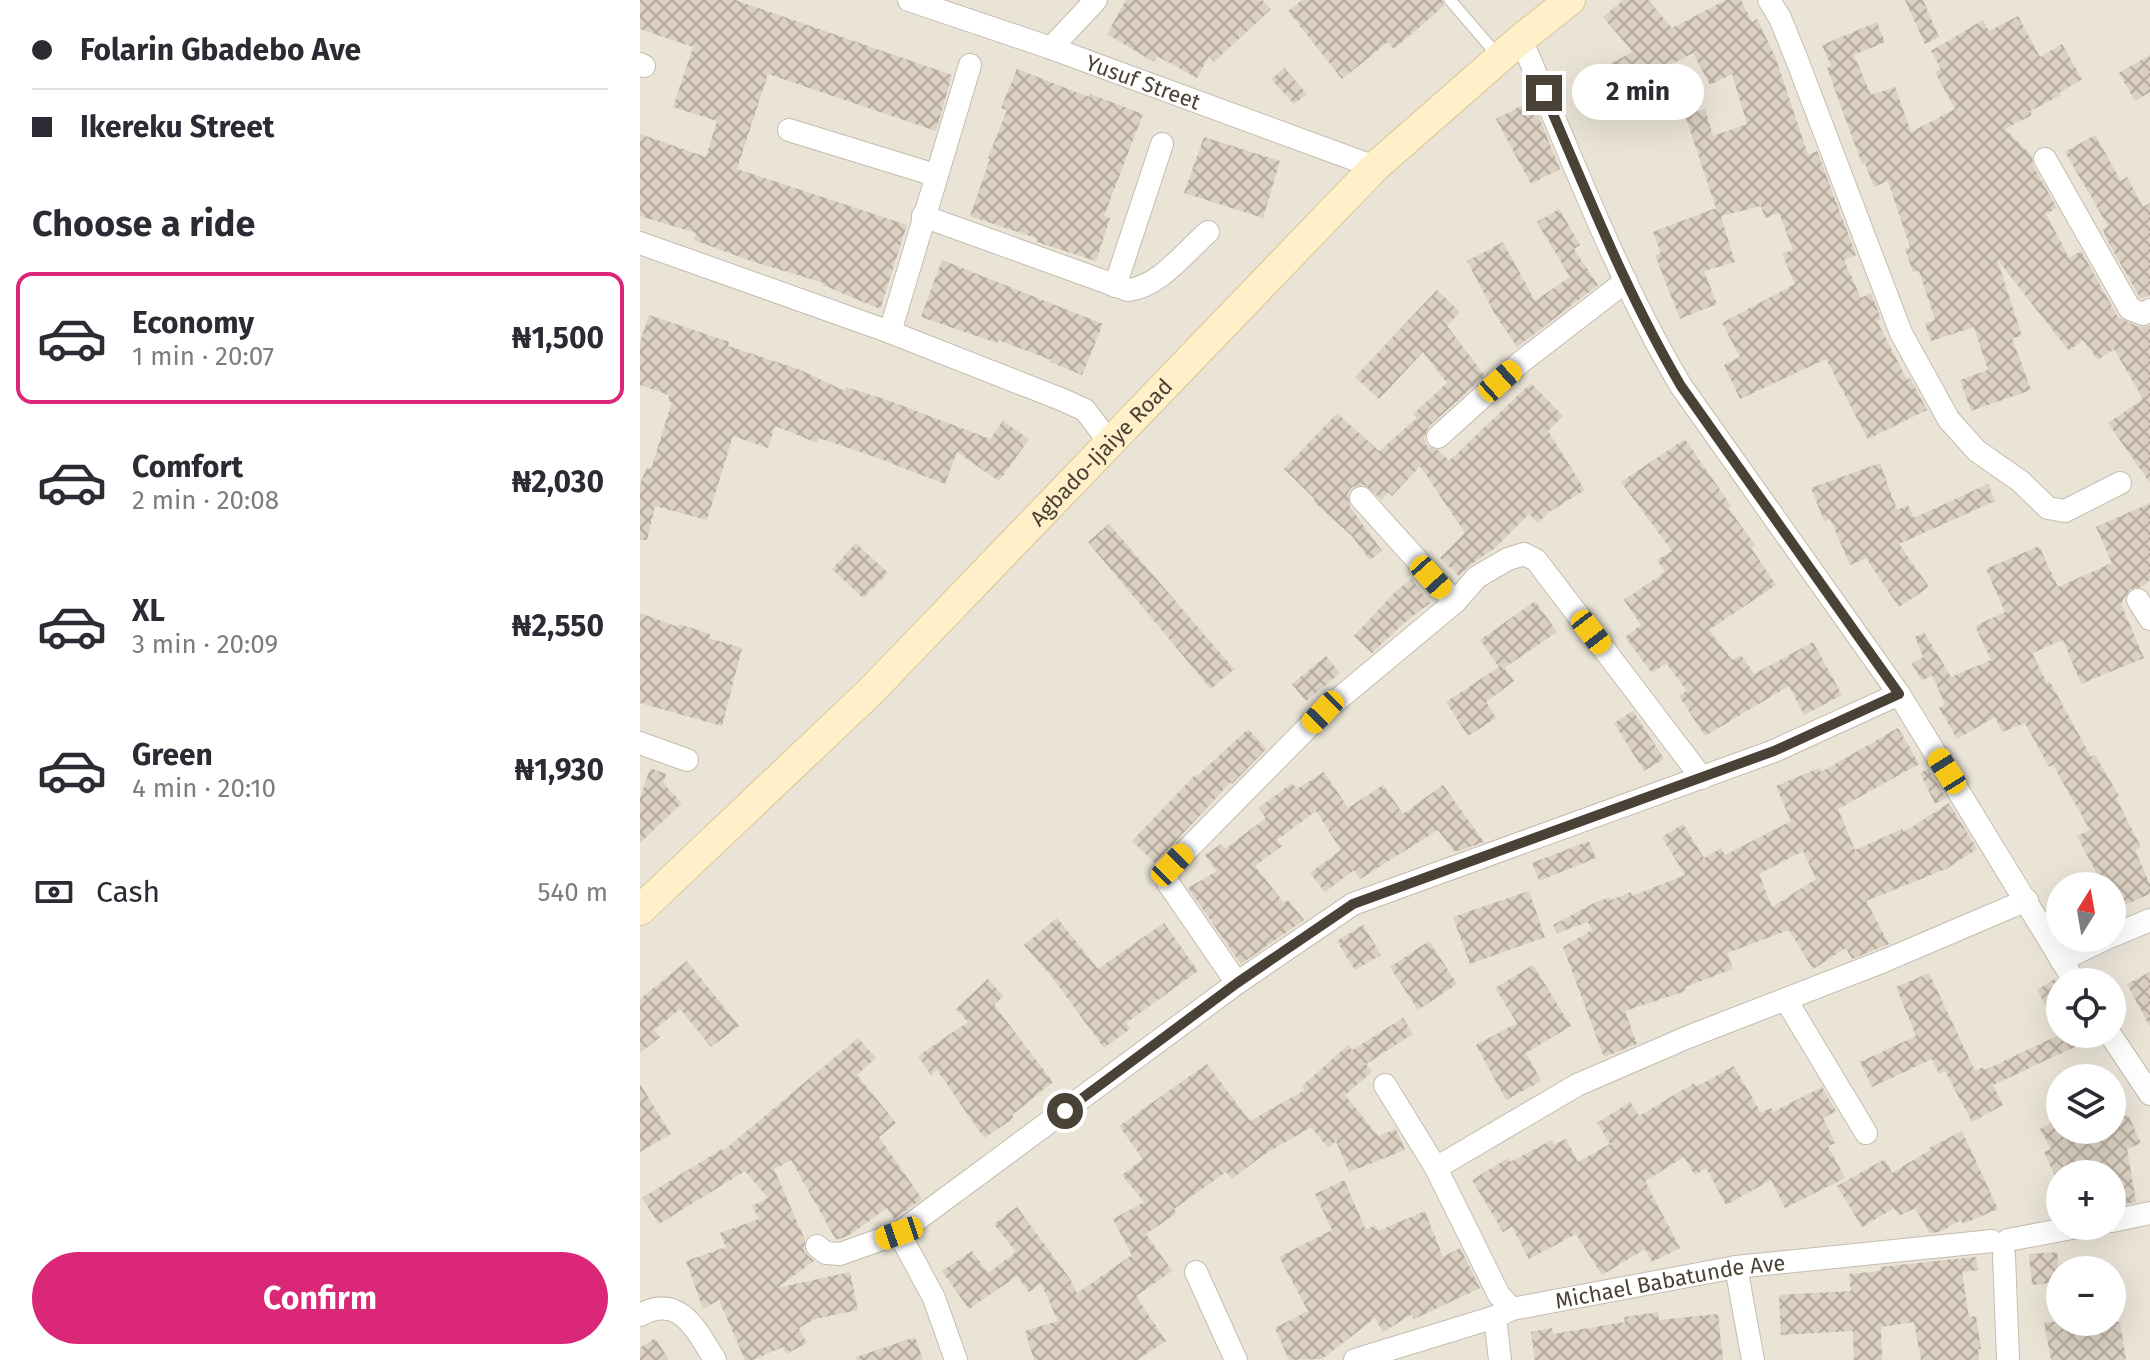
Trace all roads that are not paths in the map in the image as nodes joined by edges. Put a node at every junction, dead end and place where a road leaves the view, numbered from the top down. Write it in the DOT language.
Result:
graph roads {
  1 [pos="1096,0"];
  2 [pos="1450,0"];
  3 [pos="1570,0"];
  4 [pos="1769,0"];
  5 [pos="915,1"];
  6 [pos="1051,48"];
  7 [pos="1510,48"];
  8 [pos="970,65"];
  9 [pos="789,130"];
  10 [pos="1162,144"];
  11 [pos="2045,159"];
  12 [pos="1375,167"];
  13 [pos="935,175"];
  14 [pos="923,216"];
  15 [pos="1208,232"];
  16 [pos="640,243"];
  17 [pos="1626,281"];
  18 [pos="1115,286"];
  19 [pos="2150,310"];
  20 [pos="890,332"];
  21 [pos="1438,437"];
  22 [pos="1109,442"];
  23 [pos="2120,483"];
  24 [pos="1361,498"];
  25 [pos="1455,602"];
  26 [pos="1899,694"];
  27 [pos="640,743"];
  28 [pos="687,760"];
  29 [pos="1702,778"];
  30 [pos="2027,900"];
  31 [pos="640,910"];
  32 [pos="2150,920"];
  33 [pos="2126,930"];
  34 [pos="2078,952"];
  35 [pos="2061,960"];
  36 [pos="2066,968"];
  37 [pos="1237,983"];
  38 [pos="1786,1000"];
  39 [pos="2119,1048"];
  40 [pos="1385,1085"];
  41 [pos="2150,1094"];
  42 [pos="1866,1133"];
  43 [pos="1436,1168"];
  44 [pos="2150,1213"];
  45 [pos="2126,1218"];
  46 [pos="899,1233"];
  47 [pos="2046,1234"];
  48 [pos="2001,1245"];
  49 [pos="817,1246"];
  50 [pos="1736,1267"];
  51 [pos="1196,1272"];
  52 [pos="1504,1313"];
  53 [pos="640,1315"];
  54 [pos="715,1360"];
  55 [pos="956,1360"];
  56 [pos="1236,1360"];
  57 [pos="1355,1360"];
  58 [pos="1500,1360"];
  59 [pos="1753,1360"];
  60 [pos="2008,1360"];
  1 -- 6 [label="street"];
  2 -- 7 [label="lane"];
  3 -- 7 [label="street, Agbado-Ijaiye Road"];
  4 -- 23 [label="street"];
  5 -- 6 [label="street, Yusuf Street"];
  6 -- 12 [label="street, Yusuf Street"];
  7 -- 12 [label="street, Agbado-Ijaiye Road"];
  7 -- 17 [label="street"];
  8 -- 13 [label="street"];
  9 -- 13 [label="street"];
  10 -- 18 [label="street"];
  11 -- 19 [label="street"];
  12 -- 22 [label="street, Agbado-Ijaiye Road"];
  13 -- 14 [label="street"];
  14 -- 18 [label="street"];
  14 -- 20 [label="street"];
  15 -- 18 [label="street"];
  16 -- 20 [label="street"];
  17 -- 21 [label="street"];
  17 -- 26 [label="street"];
  20 -- 22 [label="street"];
  22 -- 31 [label="street, Agbado-Ijaiye Road"];
  24 -- 25 [label="street"];
  25 -- 29 [label="street"];
  25 -- 37 [label="street"];
  26 -- 29 [label="street"];
  26 -- 30 [label="street"];
  27 -- 28 [label="street"];
  29 -- 37 [label="street"];
  30 -- 35 [label="street"];
  30 -- 38 [label="street"];
  32 -- 33 [label="street"];
  34 -- 35 [label="street"];
  35 -- 36 [label="street"];
  37 -- 46 [label="street"];
  38 -- 42 [label="street"];
  38 -- 43 [label="street"];
  39 -- 41 [label="street"];
  40 -- 43 [label="street"];
  43 -- 52 [label="street"];
  44 -- 45 [label="street"];
  46 -- 49 [label="street"];
  46 -- 55 [label="street"];
  47 -- 48 [label="street, Michael Babatunde Ave"];
  48 -- 50 [label="street, Michael Babatunde Ave"];
  48 -- 60 [label="street"];
  50 -- 52 [label="street, Michael Babatunde Ave"];
  50 -- 59 [label="street"];
  51 -- 56 [label="street"];
  52 -- 57 [label="street, Michael Babatunde Ave"];
  52 -- 58 [label="street"];
  53 -- 54 [label="street"];
}
